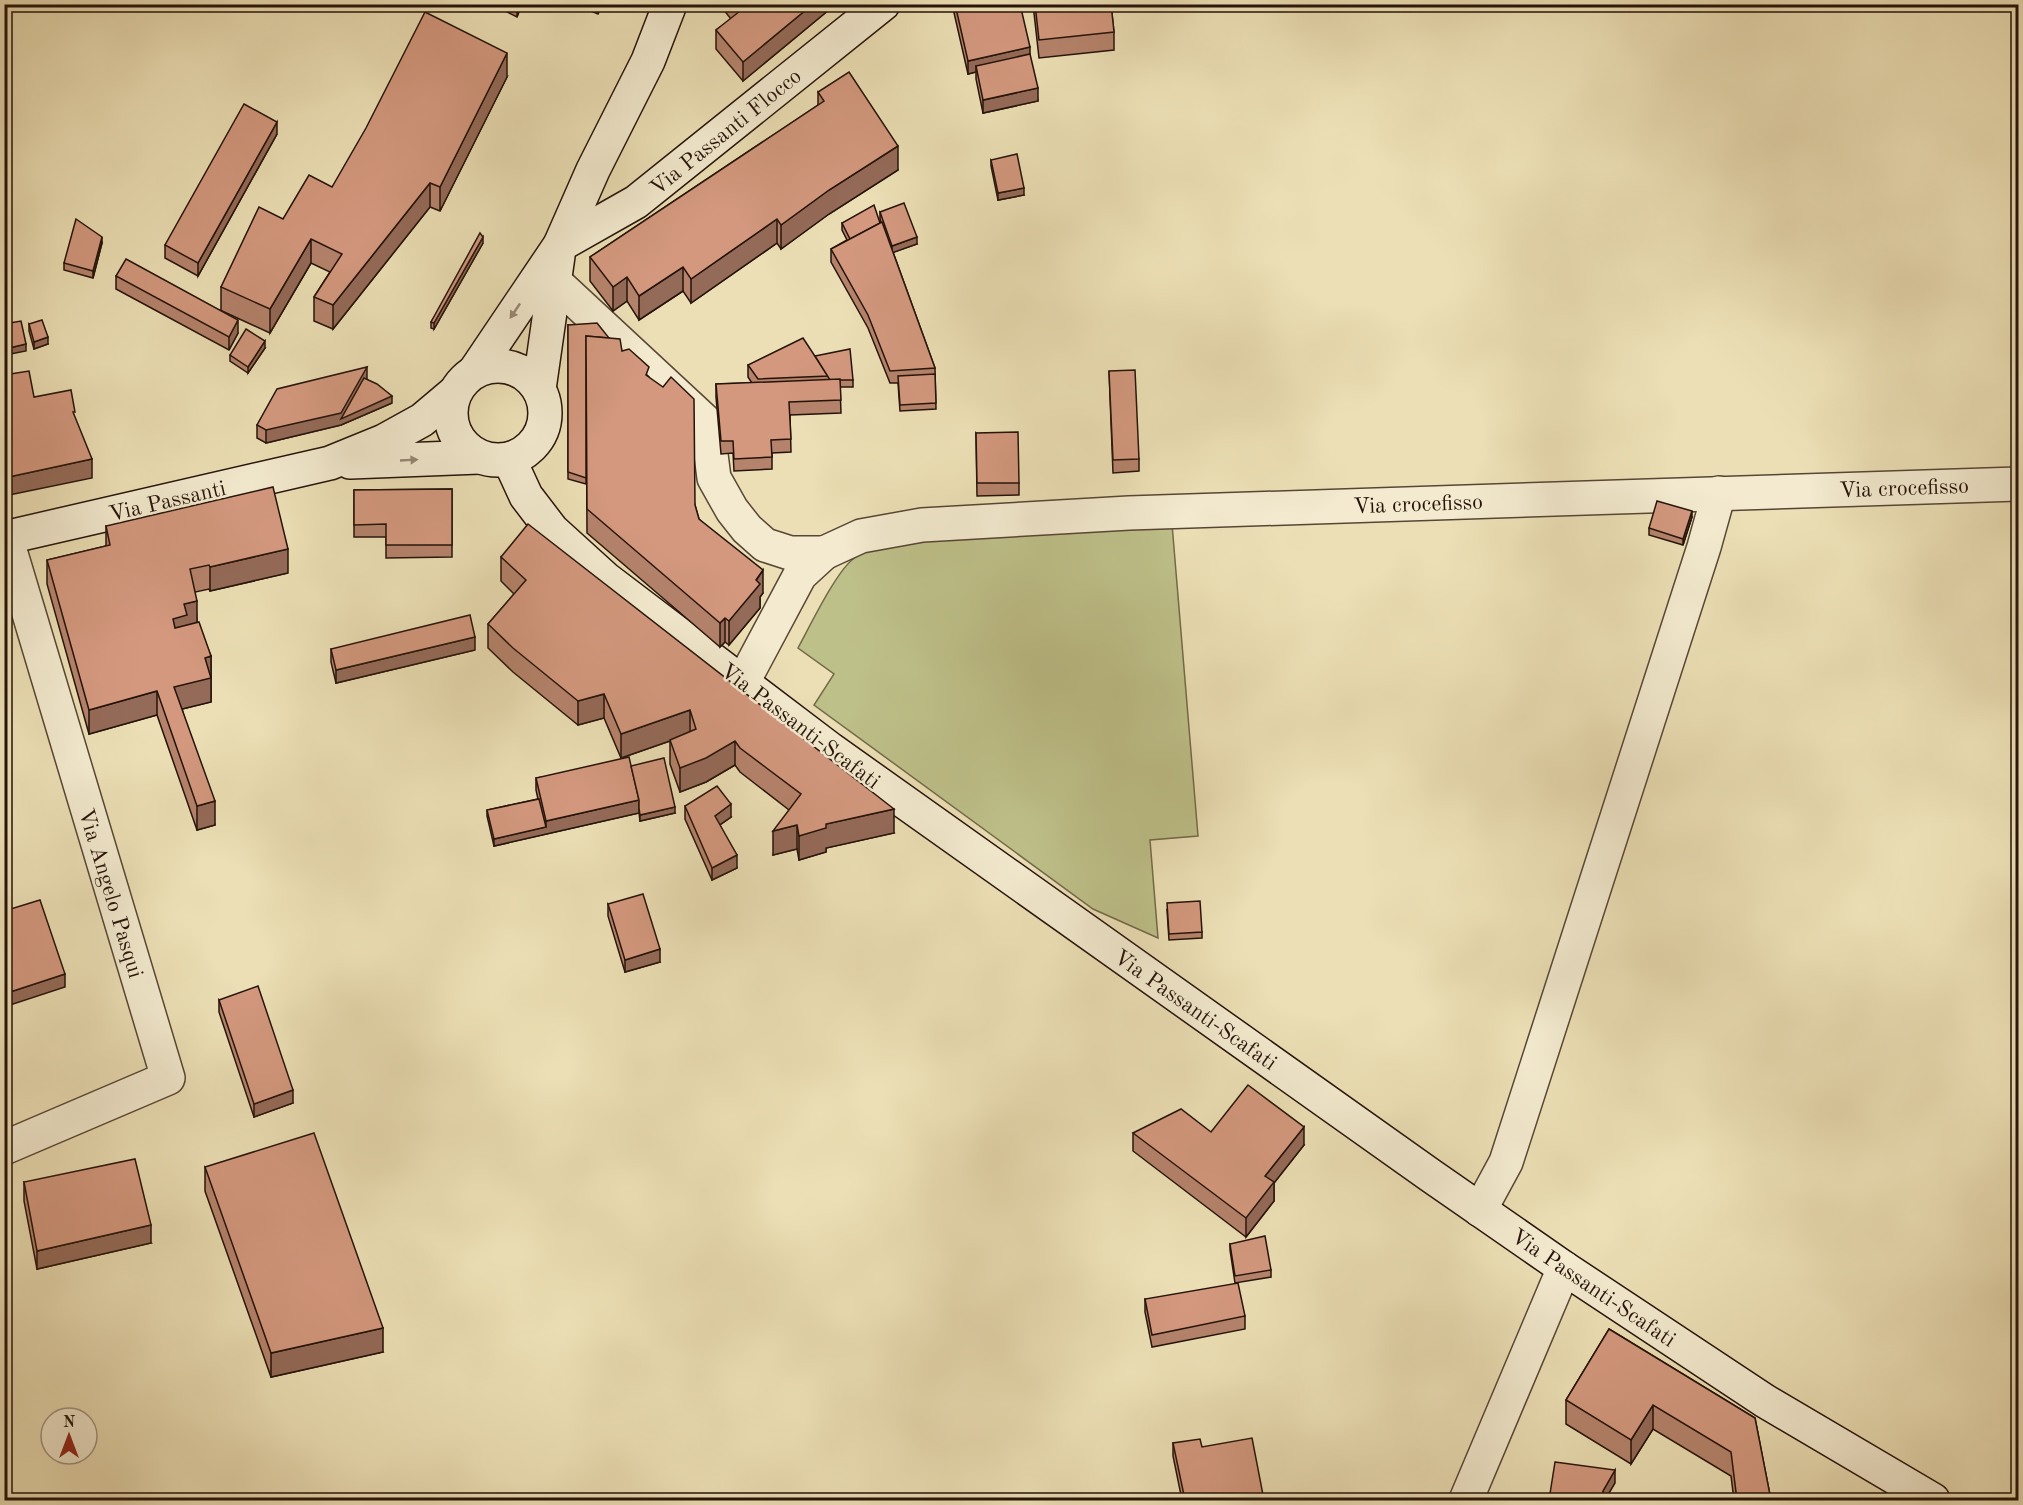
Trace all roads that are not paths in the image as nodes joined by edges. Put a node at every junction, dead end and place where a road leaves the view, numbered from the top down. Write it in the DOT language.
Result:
graph roads {
  1 [pos="670,4"];
  2 [pos="883,4"];
  3 [pos="560,245"];
  4 [pos="554,281"];
  5 [pos="464,382"];
  6 [pos="539,389"];
  7 [pos="494,458"];
  8 [pos="330,463"];
  9 [pos="2019,484"];
  10 [pos="1719,493"];
  11 [pos="5,538"];
  12 [pos="824,554"];
  13 [pos="743,682"];
  14 [pos="4,1148"];
  15 [pos="1480,1210"];
  16 [pos="1563,1268"];
  17 [pos="1466,1500"];
  18 [pos="1933,1500"];
  1 -- 3 [label="street"];
  2 -- 3 [label="street, Via Passanti Flocco"];
  3 -- 4 [label="street"];
  3 -- 5 [label="street, one-way"];
  4 -- 6 [label="street"];
  4 -- 12 [label="street, Via crocefisso"];
  5 -- 6 [label="street"];
  5 -- 7 [label="street"];
  5 -- 8 [label="street, Via Passanti"];
  6 -- 7 [label="street"];
  8 -- 7 [label="street, Via Passanti, one-way"];
  7 -- 13 [label="street, Via Passanti-Scafati"];
  8 -- 11 [label="street, Via Passanti"];
  9 -- 10 [label="street, Via crocefisso"];
  10 -- 12 [label="street, Via crocefisso"];
  10 -- 15 [label="street"];
  11 -- 14 [label="street, Via Angelo Pasqui"];
  12 -- 13 [label="street, Via crocefisso"];
  13 -- 15 [label="street, Via Passanti-Scafati"];
  15 -- 16 [label="street, Via Passanti-Scafati"];
  16 -- 17 [label="street"];
  16 -- 18 [label="street, Via Passanti-Scafati"];
}
